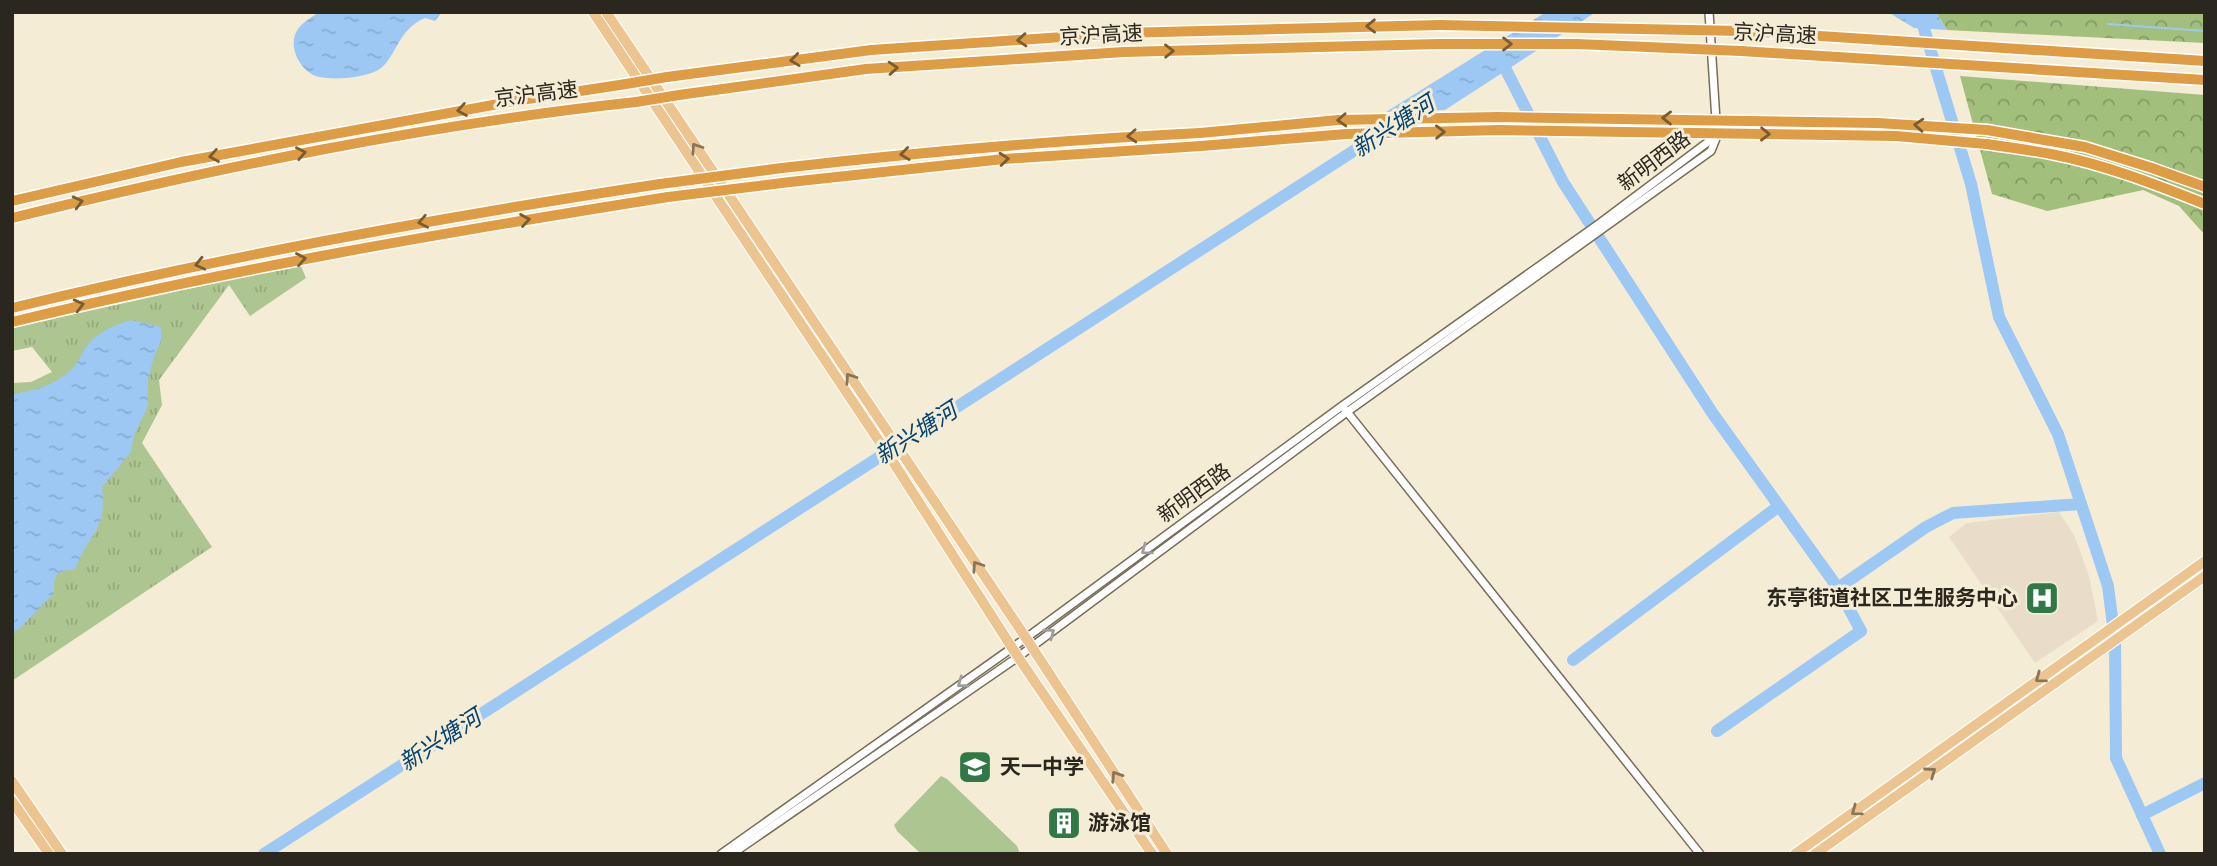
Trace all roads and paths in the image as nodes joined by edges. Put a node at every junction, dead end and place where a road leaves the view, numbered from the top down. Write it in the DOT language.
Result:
graph roads {
  1 [pos="593,12"];
  2 [pos="606,12"];
  3 [pos="1709,12"];
  4 [pos="2205,61"];
  5 [pos="2205,80"];
  6 [pos="2205,187"];
  7 [pos="12,201"];
  8 [pos="2205,204"];
  9 [pos="12,218"];
  10 [pos="12,308"];
  11 [pos="12,321"];
  12 [pos="1345,409"];
  13 [pos="2205,561"];
  14 [pos="2205,576"];
  15 [pos="1029,643"];
  16 [pos="1016,652"];
  17 [pos="12,781"];
  18 [pos="12,800"];
  19 [pos="49,854"];
  20 [pos="62,854"];
  21 [pos="721,854"];
  22 [pos="732,854"];
  23 [pos="1152,854"];
  24 [pos="1167,854"];
  25 [pos="1700,854"];
  26 [pos="1795,854"];
  27 [pos="1815,854"];
  1 -- 16 [label="main road"];
  15 -- 2 [label="main road, one-way"];
  3 -- 12 [label="street, 新明西路"];
  4 -- 7 [label="highway, 京沪高速, one-way, bridge"];
  9 -- 5 [label="highway, 京沪高速, one-way, bridge"];
  6 -- 10 [label="highway, one-way, bridge"];
  11 -- 8 [label="highway, one-way, bridge"];
  12 -- 15 [label="street, 新明西路"];
  12 -- 25 [label="street"];
  13 -- 26 [label="main road, one-way"];
  27 -- 14 [label="main road, one-way"];
  15 -- 16 [label="street, 新明西路"];
  24 -- 15 [label="main road, one-way"];
  16 -- 21 [label="street, 新明西路, one-way"];
  16 -- 22 [label="street, 新明西路"];
  16 -- 23 [label="main road"];
  17 -- 20 [label="main road"];
  18 -- 19 [label="main road"];
}
